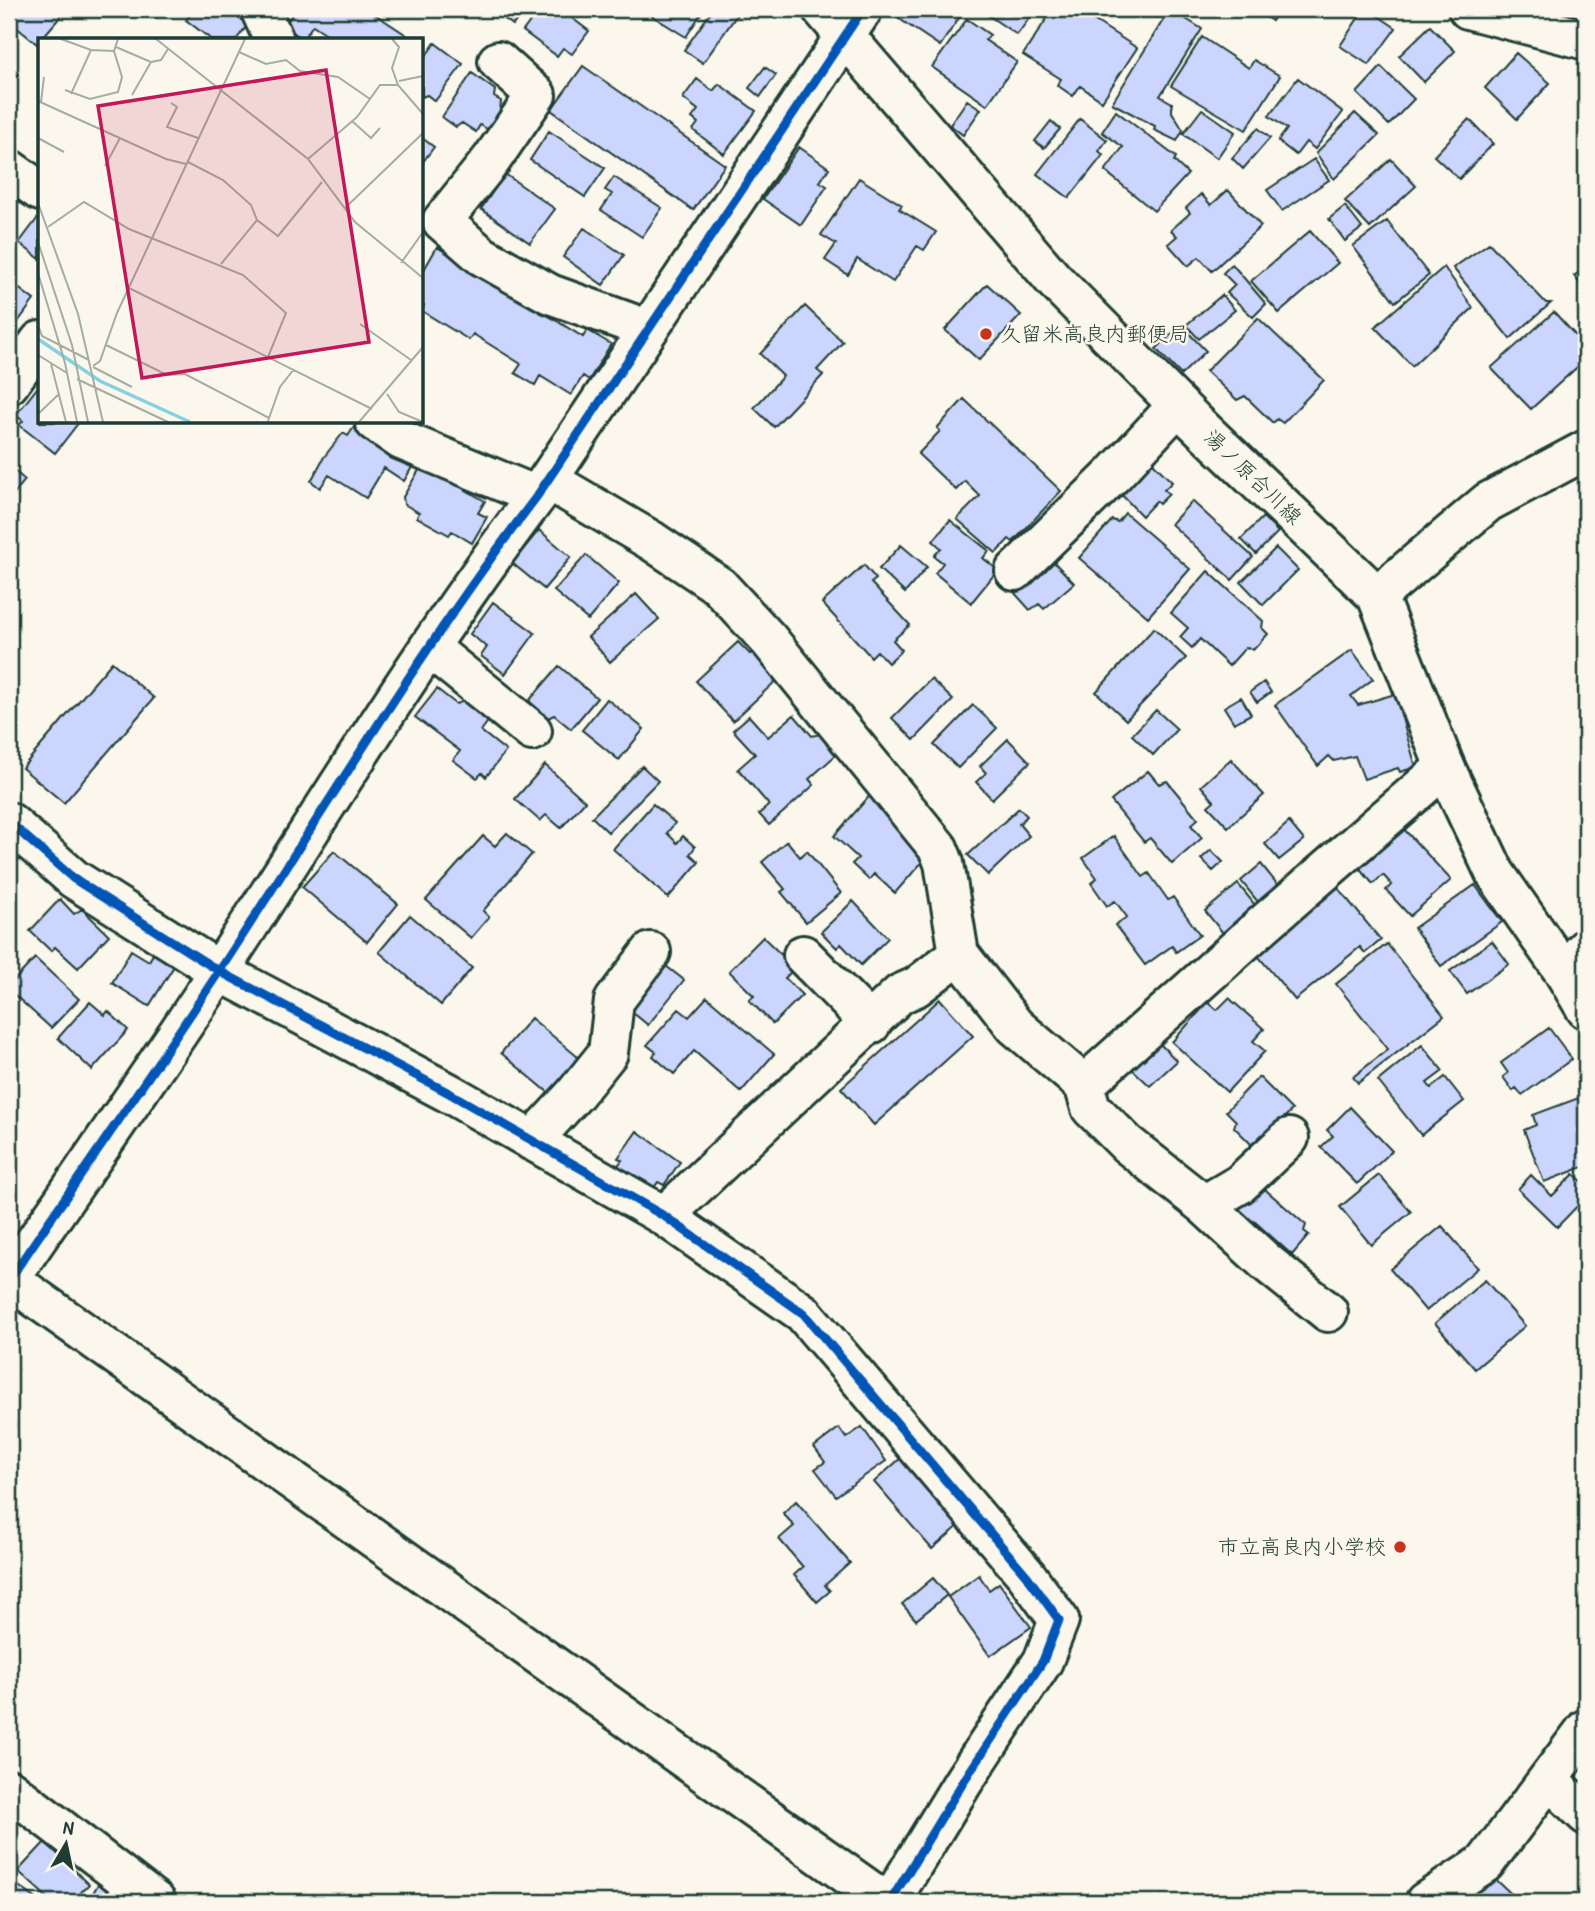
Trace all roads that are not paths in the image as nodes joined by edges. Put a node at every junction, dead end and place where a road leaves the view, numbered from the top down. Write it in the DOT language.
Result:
graph roads {
  1 [pos="260,9"];
  2 [pos="1468,9"];
  3 [pos="843,18"];
  4 [pos="273,38"];
  5 [pos="1586,40"];
  6 [pos="498,61"];
  7 [pos="9,169"];
  8 [pos="38,190"];
  9 [pos="432,213"];
  10 [pos="647,329"];
  11 [pos="38,344"];
  12 [pos="9,384"];
  13 [pos="1178,405"];
  14 [pos="378,424"];
  15 [pos="1586,450"];
  16 [pos="546,490"];
  17 [pos="1014,570"];
  18 [pos="1377,596"];
  19 [pos="430,648"];
  20 [pos="532,731"];
  21 [pos="1445,767"];
  22 [pos="9,822"];
  23 [pos="650,952"];
  24 [pos="959,954"];
  25 [pos="803,955"];
  26 [pos="1575,960"];
  27 [pos="219,971"];
  28 [pos="1586,1009"];
  29 [pos="871,1024"];
  30 [pos="1084,1085"];
  31 [pos="1289,1138"];
  32 [pos="532,1140"];
  33 [pos="1204,1205"];
  34 [pos="664,1216"];
  35 [pos="9,1280"];
  36 [pos="1328,1312"];
  37 [pos="1586,1729"];
  38 [pos="1549,1779"];
  39 [pos="9,1789"];
  40 [pos="1586,1815"];
  41 [pos="156,1902"];
  42 [pos="888,1902"];
  43 [pos="1425,1902"];
  1 -- 4 [label="street"];
  2 -- 5 [label="street"];
  3 -- 10 [label="street"];
  3 -- 13 [label="street, 湯ノ原合川線"];
  6 -- 9 [label="street"];
  7 -- 8 [label="street"];
  9 -- 10 [label="street"];
  10 -- 16 [label="street"];
  11 -- 12 [label="street"];
  13 -- 17 [label="street"];
  13 -- 18 [label="street, 湯ノ原合川線"];
  14 -- 16 [label="street"];
  15 -- 18 [label="street"];
  16 -- 19 [label="street"];
  16 -- 24 [label="street"];
  18 -- 21 [label="street, 湯ノ原合川線"];
  19 -- 20 [label="street"];
  19 -- 27 [label="street"];
  21 -- 26 [label="street, 湯ノ原合川線"];
  21 -- 30 [label="street"];
  22 -- 27 [label="street"];
  23 -- 32 [label="street"];
  24 -- 29 [label="street"];
  24 -- 30 [label="street"];
  25 -- 29 [label="street"];
  26 -- 28 [label="street, 湯ノ原合川線"];
  27 -- 32 [label="street"];
  27 -- 35 [label="street"];
  29 -- 34 [label="street"];
  30 -- 33 [label="street"];
  31 -- 33 [label="street"];
  32 -- 34 [label="street"];
  33 -- 36 [label="street"];
  34 -- 42 [label="street"];
  35 -- 42 [label="street"];
  37 -- 38 [label="street"];
  38 -- 40 [label="street"];
  38 -- 43 [label="street"];
  39 -- 41 [label="street"];
}
